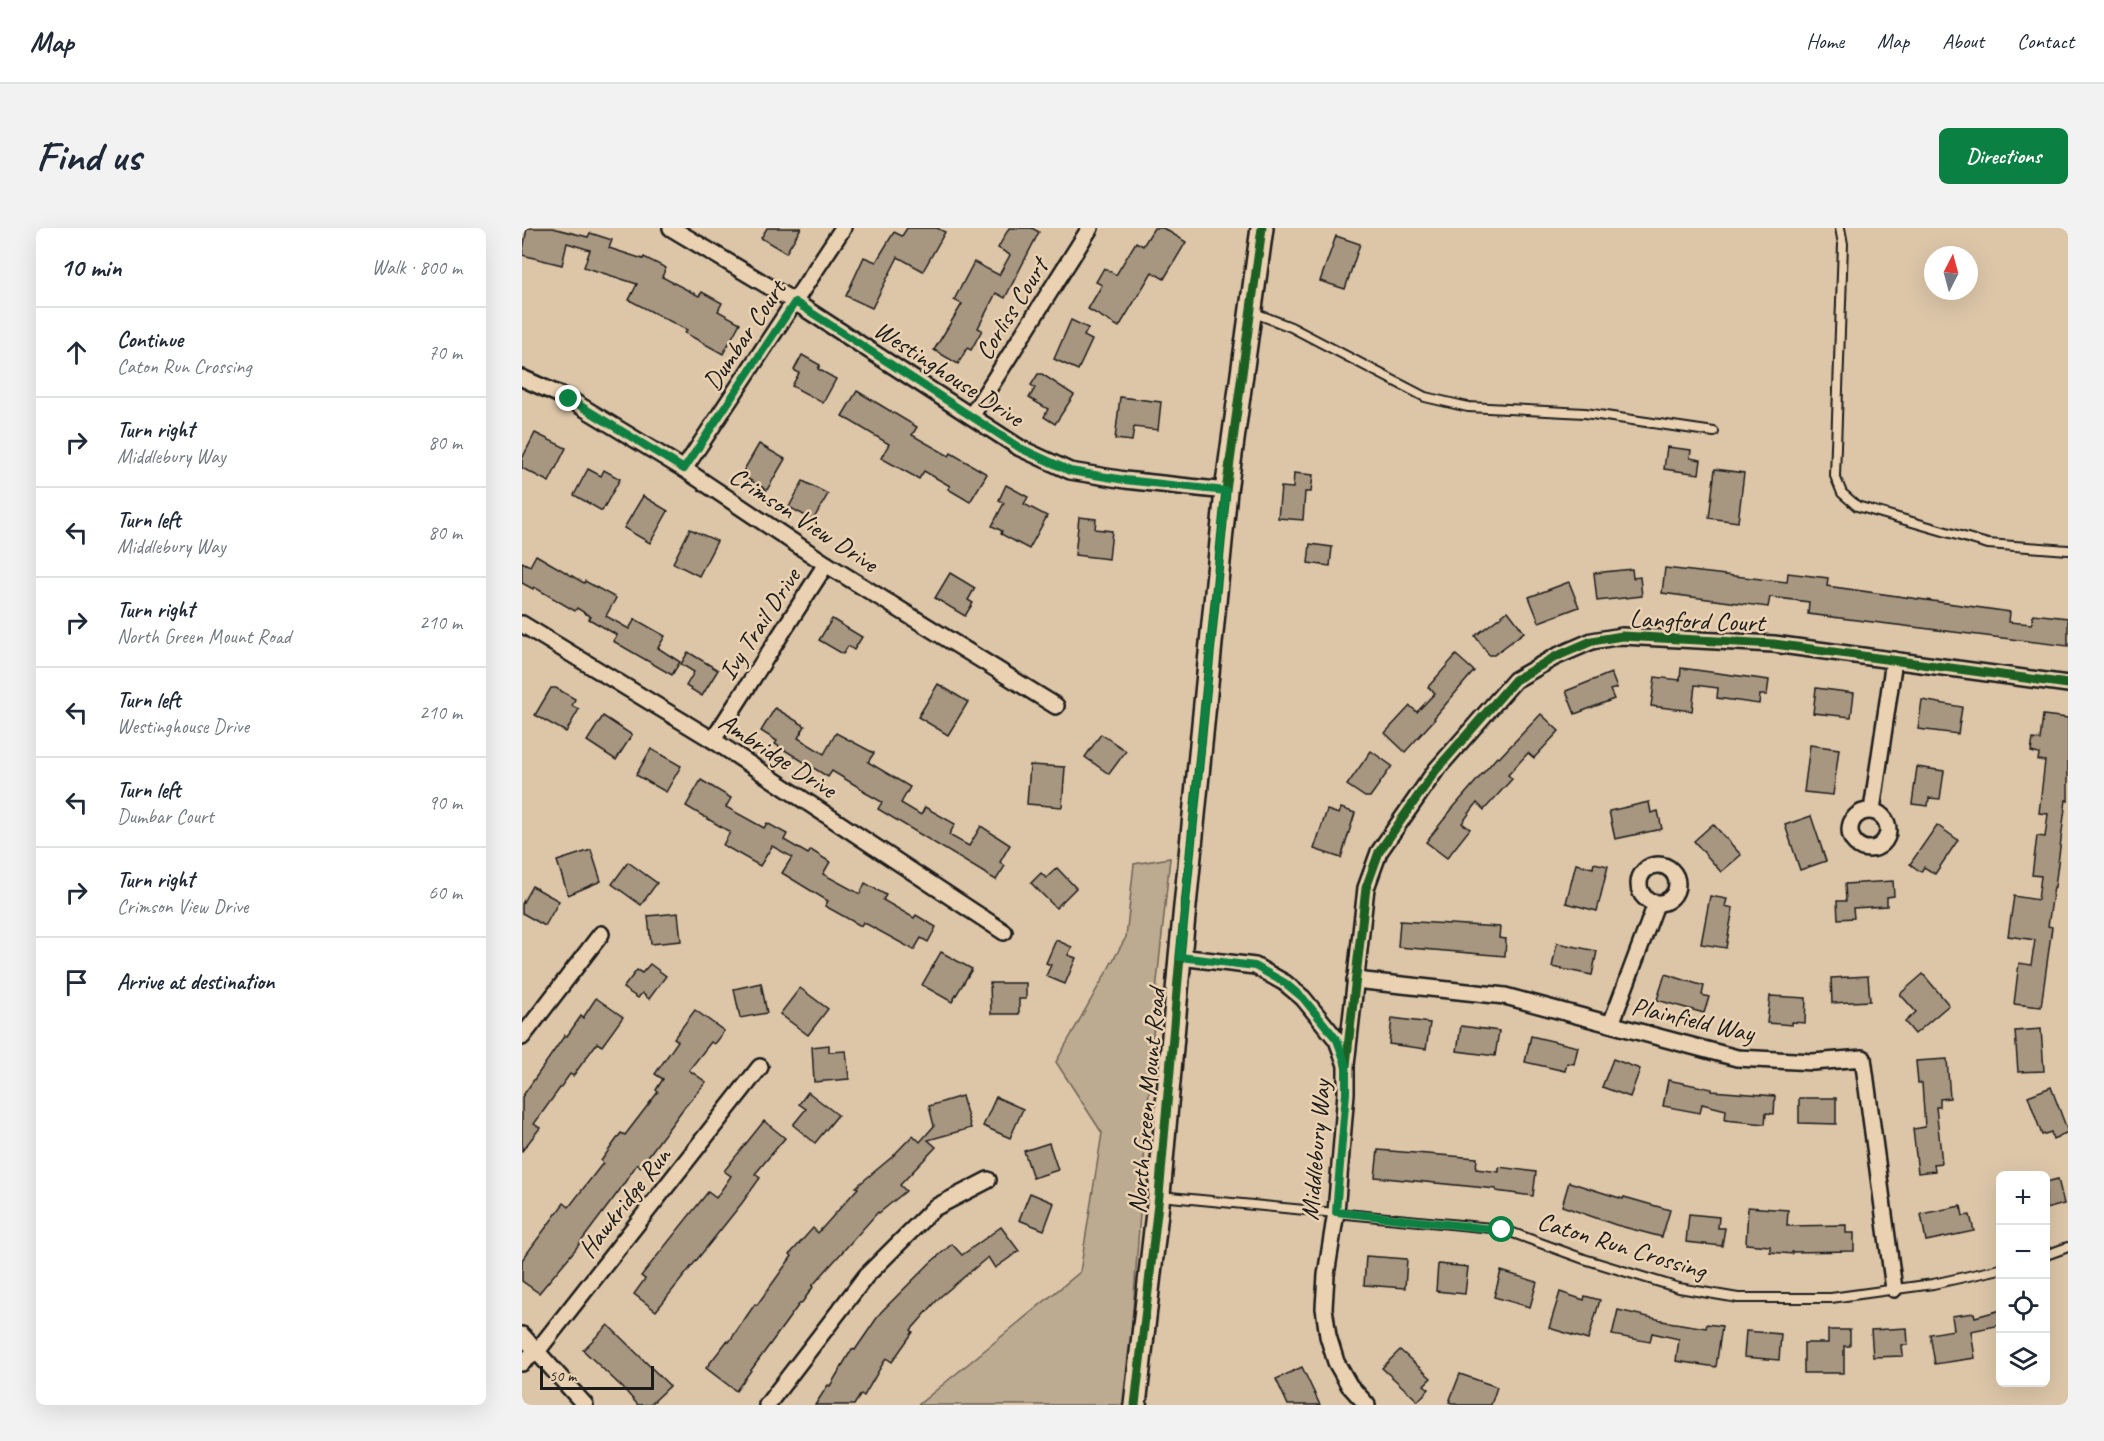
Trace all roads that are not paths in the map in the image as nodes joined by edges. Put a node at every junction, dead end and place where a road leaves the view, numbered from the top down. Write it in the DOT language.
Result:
graph roads {
  1 [pos="671,228"];
  2 [pos="843,228"];
  3 [pos="1090,228"];
  4 [pos="1262,228"];
  5 [pos="1840,228"];
  6 [pos="795,302"];
  7 [pos="1250,311"];
  8 [pos="522,378"];
  9 [pos="972,415"];
  10 [pos="1714,432"];
  11 [pos="684,469"];
  12 [pos="1226,491"];
  13 [pos="2068,550"];
  14 [pos="826,564"];
  15 [pos="522,624"];
  16 [pos="1894,660"];
  17 [pos="2068,684"];
  18 [pos="1056,706"];
  19 [pos="713,740"];
  20 [pos="1872,810"];
  21 [pos="1656,903"];
  22 [pos="1004,932"];
  23 [pos="601,934"];
  24 [pos="1180,957"];
  25 [pos="1355,980"];
  26 [pos="1611,1024"];
  27 [pos="522,1037"];
  28 [pos="1346,1065"];
  29 [pos="760,1067"];
  30 [pos="988,1180"];
  31 [pos="1159,1195"];
  32 [pos="1336,1212"];
  33 [pos="2068,1247"];
  34 [pos="2050,1254"];
  35 [pos="1996,1270"];
  36 [pos="1894,1289"];
  37 [pos="522,1335"];
  38 [pos="538,1350"];
  39 [pos="522,1363"];
  40 [pos="585,1405"];
  41 [pos="767,1405"];
  42 [pos="1135,1405"];
  43 [pos="1367,1405"];
  1 -- 6 [label="street, Westinghouse Drive"];
  2 -- 6 [label="street, Dumbar Court"];
  3 -- 9 [label="street, Corliss Court"];
  4 -- 7 [label="street, North Green Mount Road"];
  5 -- 13 [label="lane"];
  6 -- 9 [label="street, Westinghouse Drive"];
  6 -- 11 [label="street, Dumbar Court"];
  7 -- 10 [label="lane"];
  7 -- 12 [label="street, North Green Mount Road"];
  8 -- 11 [label="street, Crimson View Drive"];
  9 -- 12 [label="street, Westinghouse Drive"];
  11 -- 14 [label="street, Crimson View Drive"];
  12 -- 24 [label="street, North Green Mount Road"];
  14 -- 18 [label="street, Crimson View Drive"];
  14 -- 19 [label="street, Ivy Trail Drive"];
  15 -- 19 [label="street, Ambridge Drive"];
  16 -- 17 [label="street, Langford Court"];
  16 -- 20 [label="street"];
  16 -- 25 [label="street, Langford Court"];
  19 -- 22 [label="street, Ambridge Drive"];
  21 -- 26 [label="street"];
  23 -- 27 [label="street"];
  24 -- 28 [label="street, Middlebury Way"];
  24 -- 31 [label="street, North Green Mount Road"];
  25 -- 26 [label="street, Plainfield Way"];
  25 -- 28 [label="street, Langford Court"];
  26 -- 36 [label="street, Plainfield Way"];
  28 -- 32 [label="street, Middlebury Way"];
  29 -- 38 [label="street, Hawkridge Run"];
  30 -- 41 [label="street"];
  31 -- 32 [label="lane, Caton Run Crossing"];
  31 -- 42 [label="street, North Green Mount Road"];
  32 -- 36 [label="lane, Caton Run Crossing"];
  32 -- 43 [label="street, Middlebury Way"];
  33 -- 34 [label="lane"];
  35 -- 36 [label="lane, Caton Run Crossing"];
  37 -- 38 [label="street"];
  38 -- 39 [label="street, Hawkridge Run"];
  38 -- 40 [label="street"];
}
